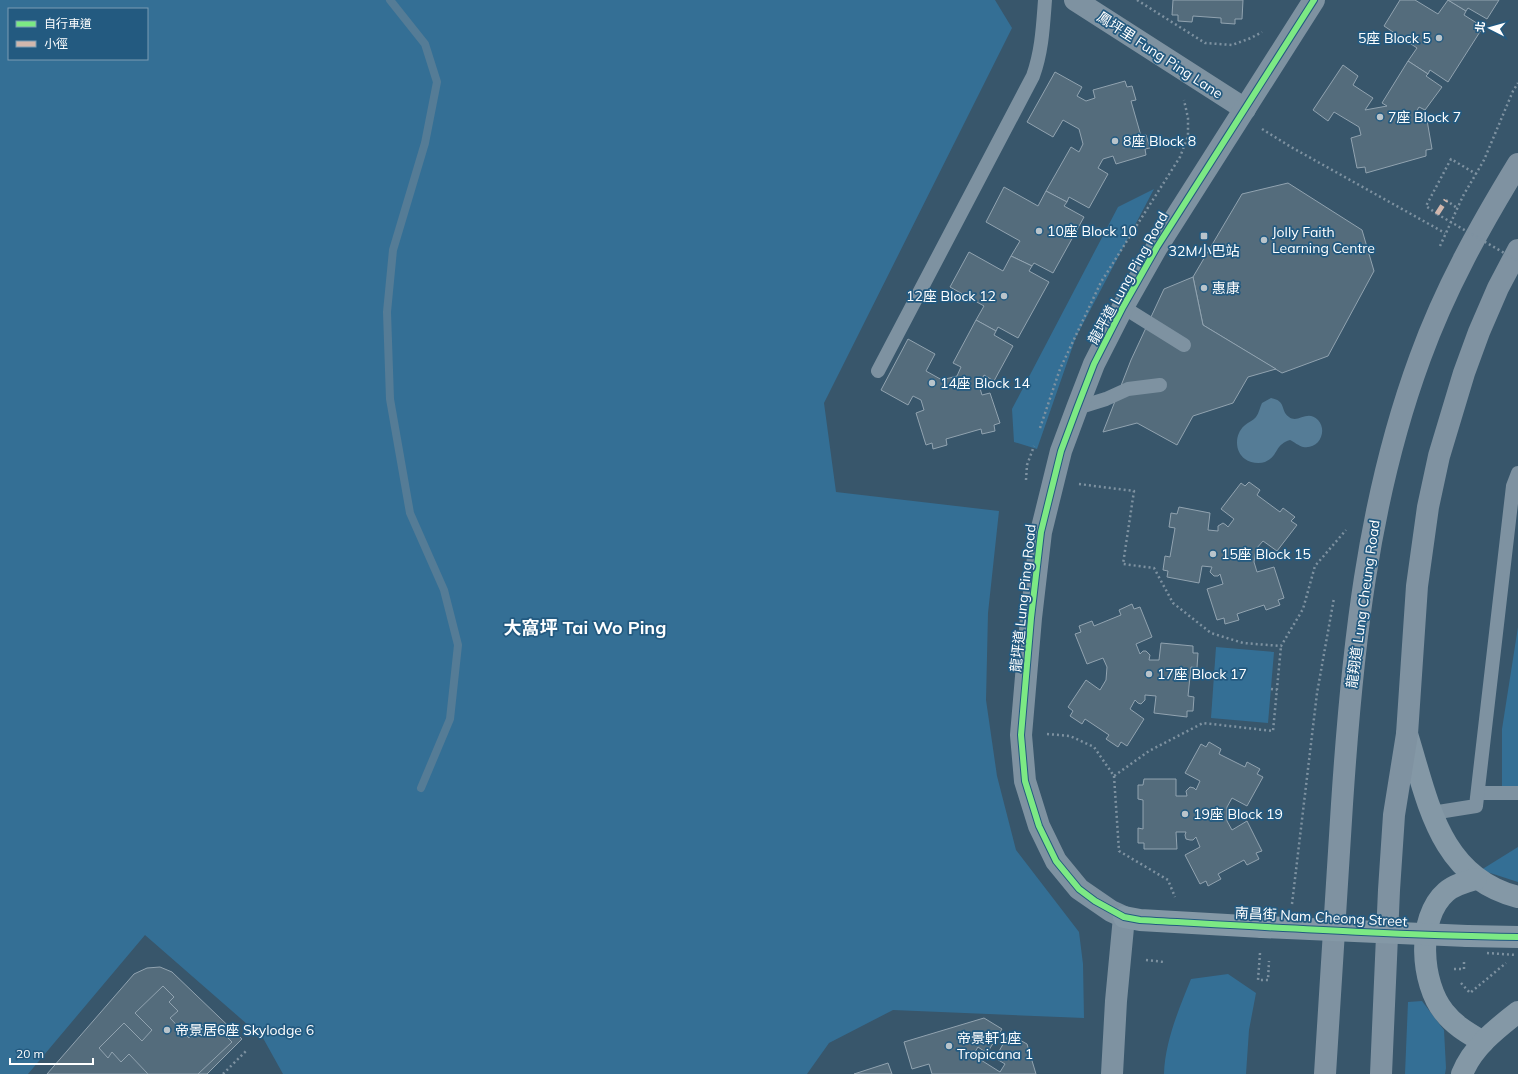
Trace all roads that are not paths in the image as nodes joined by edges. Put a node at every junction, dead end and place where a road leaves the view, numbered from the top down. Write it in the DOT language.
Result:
graph roads {
  1 [pos="1045,0"];
  2 [pos="1075,0"];
  3 [pos="1314,0"];
  4 [pos="1244,110"];
  5 [pos="1518,164"];
  6 [pos="1518,250"];
  7 [pos="1122,307"];
  8 [pos="1184,345"];
  9 [pos="878,371"];
  10 [pos="1160,385"];
  11 [pos="1077,408"];
  12 [pos="1518,473"];
  13 [pos="1407,734"];
  14 [pos="1478,793"];
  15 [pos="1518,793"];
  16 [pos="1432,813"];
  17 [pos="1476,879"];
  18 [pos="1518,897"];
  19 [pos="1124,917"];
  20 [pos="1518,937"];
  21 [pos="1518,1012"];
  22 [pos="1483,1042"];
  23 [pos="1112,1074"];
  24 [pos="1325,1074"];
  25 [pos="1381,1074"];
  26 [pos="1462,1074"];
  1 -- 9 [label="lane"];
  2 -- 4 [label="street, 鳳坪里 Fung Ping Lane"];
  3 -- 4 [label="street, 龍坪道 Lung Ping Road"];
  4 -- 7 [label="street, 龍坪道 Lung Ping Road"];
  5 -- 24 [label="highway, 龍翔道 Lung Cheung Road"];
  6 -- 13 [label="highway"];
  7 -- 8 [label="lane"];
  7 -- 11 [label="street, 龍坪道 Lung Ping Road"];
  10 -- 11 [label="lane"];
  11 -- 19 [label="street, 龍坪道 Lung Ping Road"];
  12 -- 14 [label="lane"];
  13 -- 16 [label="main road"];
  13 -- 25 [label="highway"];
  14 -- 15 [label="lane"];
  14 -- 16 [label="lane"];
  16 -- 17 [label="main road"];
  17 -- 18 [label="main road"];
  17 -- 22 [label="main road"];
  19 -- 20 [label="main road, 南昌街 Nam Cheong Street, bridge"];
  19 -- 23 [label="street"];
  21 -- 22 [label="main road"];
  22 -- 26 [label="main road"];
}
